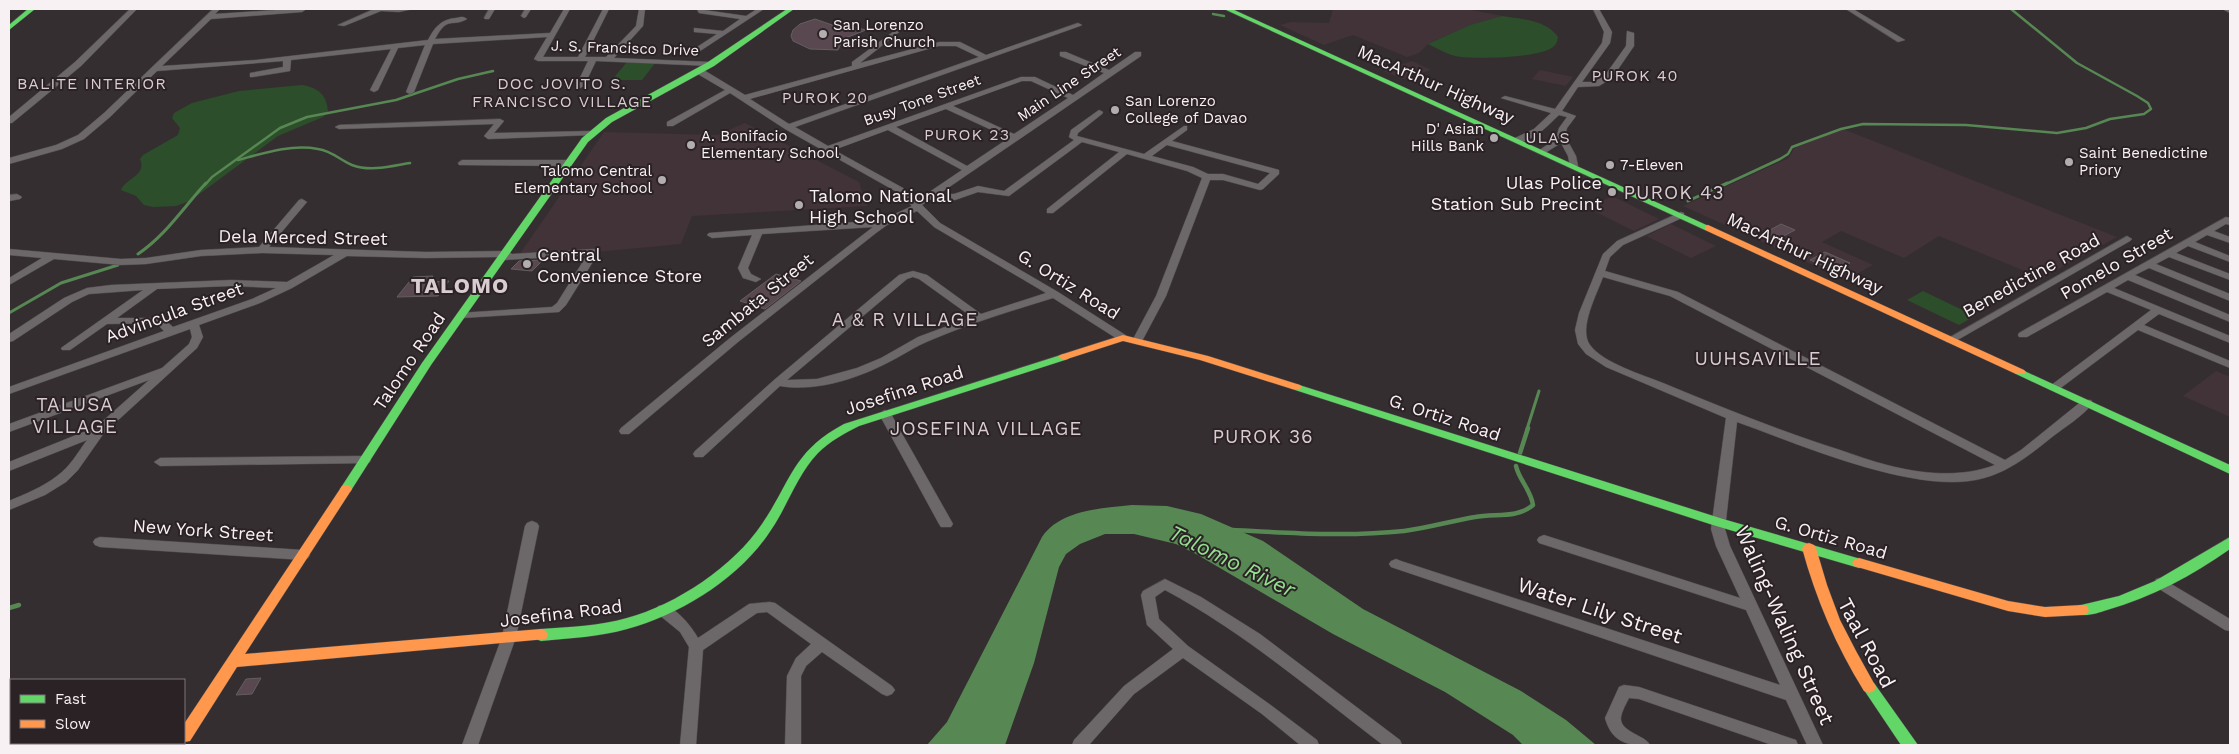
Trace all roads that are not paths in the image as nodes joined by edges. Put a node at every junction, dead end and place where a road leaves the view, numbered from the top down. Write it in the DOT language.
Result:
graph roads {
  1 [pos="32,9"];
  2 [pos="134,9"];
  3 [pos="217,9"];
  4 [pos="379,9"];
  5 [pos="383,9"];
  6 [pos="410,9"];
  7 [pos="492,9"];
  8 [pos="528,9"];
  9 [pos="567,9"];
  10 [pos="606,9"];
  11 [pos="642,9"];
  12 [pos="700,9"];
  13 [pos="761,9"];
  14 [pos="791,9"];
  15 [pos="1227,9"];
  16 [pos="1596,9"];
  17 [pos="1849,9"];
  18 [pos="2226,9"];
  19 [pos="302,10"];
  20 [pos="2230,11"];
  21 [pos="524,16"];
  22 [pos="209,17"];
  23 [pos="487,18"];
  24 [pos="746,18"];
  25 [pos="464,19"];
  26 [pos="342,24"];
  27 [pos="1078,25"];
  28 [pos="9,28"];
  29 [pos="901,28"];
  30 [pos="697,30"];
  31 [pos="724,33"];
  32 [pos="1630,33"];
  33 [pos="553,35"];
  34 [pos="1901,40"];
  35 [pos="430,42"];
  36 [pos="396,45"];
  37 [pos="697,51"];
  38 [pos="1063,54"];
  39 [pos="1138,54"];
  40 [pos="984,57"];
  41 [pos="581,58"];
  42 [pos="593,58"];
  43 [pos="287,59"];
  44 [pos="609,59"];
  45 [pos="711,64"];
  46 [pos="850,68"];
  47 [pos="153,69"];
  48 [pos="699,71"];
  49 [pos="1110,73"];
  50 [pos="253,75"];
  51 [pos="1577,84"];
  52 [pos="580,86"];
  53 [pos="374,90"];
  54 [pos="730,90"];
  55 [pos="410,92"];
  56 [pos="744,98"];
  57 [pos="1074,98"];
  58 [pos="1505,98"];
  59 [pos="946,106"];
  60 [pos="1099,112"];
  61 [pos="1557,112"];
  62 [pos="9,121"];
  63 [pos="670,124"];
  64 [pos="339,127"];
  65 [pos="788,127"];
  66 [pos="889,127"];
  67 [pos="1184,128"];
  68 [pos="592,133"];
  69 [pos="1562,137"];
  70 [pos="1014,138"];
  71 [pos="1080,140"];
  72 [pos="1518,140"];
  73 [pos="1165,142"];
  74 [pos="828,149"];
  75 [pos="1542,151"];
  76 [pos="1125,152"];
  77 [pos="1146,158"];
  78 [pos="9,161"];
  79 [pos="462,162"];
  80 [pos="1240,162"];
  81 [pos="569,163"];
  82 [pos="1574,166"];
  83 [pos="968,170"];
  84 [pos="1206,177"];
  85 [pos="1223,177"];
  86 [pos="930,196"];
  87 [pos="302,202"];
  88 [pos="917,206"];
  89 [pos="1050,211"];
  90 [pos="1681,215"];
  91 [pos="2228,221"];
  92 [pos="884,223"];
  93 [pos="2206,231"];
  94 [pos="758,232"];
  95 [pos="712,235"];
  96 [pos="2128,239"];
  97 [pos="2230,240"];
  98 [pos="2187,242"];
  99 [pos="262,250"];
  100 [pos="9,252"];
  101 [pos="20,252"];
  102 [pos="346,252"];
  103 [pos="2168,253"];
  104 [pos="506,255"];
  105 [pos="52,256"];
  106 [pos="9,259"];
  107 [pos="2230,259"];
  108 [pos="2148,264"];
  109 [pos="1600,273"];
  110 [pos="2128,276"];
  111 [pos="2230,277"];
  112 [pos="756,279"];
  113 [pos="11,280"];
  114 [pos="155,286"];
  115 [pos="288,286"];
  116 [pos="2106,288"];
  117 [pos="1054,294"];
  118 [pos="2230,298"];
  119 [pos="2158,310"];
  120 [pos="462,315"];
  121 [pos="981,318"];
  122 [pos="2230,319"];
  123 [pos="104,321"];
  124 [pos="193,324"];
  125 [pos="2137,326"];
  126 [pos="172,332"];
  127 [pos="2023,335"];
  128 [pos="1123,338"];
  129 [pos="9,339"];
  130 [pos="1950,340"];
  131 [pos="2230,340"];
  132 [pos="1137,341"];
  133 [pos="66,348"];
  134 [pos="2230,365"];
  135 [pos="168,368"];
  136 [pos="778,382"];
  137 [pos="2054,388"];
  138 [pos="9,392"];
  139 [pos="2087,403"];
  140 [pos="885,414"];
  141 [pos="1732,416"];
  142 [pos="9,428"];
  143 [pos="100,430"];
  144 [pos="625,431"];
  145 [pos="699,454"];
  146 [pos="365,460"];
  147 [pos="160,462"];
  148 [pos="2005,465"];
  149 [pos="9,467"];
  150 [pos="2230,470"];
  151 [pos="9,506"];
  152 [pos="1718,522"];
  153 [pos="946,524"];
  154 [pos="532,526"];
  155 [pos="1544,540"];
  156 [pos="100,542"];
  157 [pos="2230,542"];
  158 [pos="1809,548"];
  159 [pos="303,555"];
  160 [pos="1396,564"];
  161 [pos="2161,583"];
  162 [pos="1749,606"];
  163 [pos="663,610"];
  164 [pos="2230,626"];
  165 [pos="509,637"];
  166 [pos="821,644"];
  167 [pos="696,647"];
  168 [pos="1183,650"];
  169 [pos="235,661"];
  170 [pos="887,690"];
  171 [pos="1791,695"];
  172 [pos="185,735"];
  173 [pos="470,745"];
  174 [pos="688,745"];
  175 [pos="793,745"];
  176 [pos="1080,745"];
  177 [pos="1311,745"];
  178 [pos="1394,745"];
  179 [pos="1642,745"];
  180 [pos="1790,745"];
  181 [pos="1815,745"];
  182 [pos="1910,745"];
  1 -- 28 [label="main road"];
  2 -- 62 [label="street"];
  3 -- 22 [label="street"];
  4 -- 26 [label="street"];
  5 -- 6 [label="street"];
  7 -- 23 [label="street"];
  8 -- 21 [label="street"];
  9 -- 33 [label="street"];
  10 -- 41 [label="street"];
  11 -- 44 [label="street"];
  12 -- 24 [label="street"];
  13 -- 24 [label="street"];
  14 -- 45 [label="main road, Talomo Road"];
  15 -- 72 [label="main road, MacArthur Highway"];
  16 -- 51 [label="street"];
  17 -- 34 [label="street"];
  18 -- 20 [label="street"];
  19 -- 22 [label="street"];
  22 -- 47 [label="street"];
  24 -- 31 [label="street"];
  25 -- 35 [label="street"];
  27 -- 40 [label="street"];
  29 -- 46 [label="street"];
  30 -- 31 [label="street"];
  31 -- 37 [label="street"];
  32 -- 51 [label="street"];
  33 -- 35 [label="street"];
  33 -- 41 [label="street, J. S. Francisco Drive"];
  35 -- 36 [label="street"];
  35 -- 55 [label="street"];
  36 -- 43 [label="street"];
  36 -- 53 [label="street"];
  38 -- 49 [label="street"];
  39 -- 49 [label="street, Main Line Street"];
  40 -- 46 [label="street"];
  40 -- 65 [label="street"];
  41 -- 42 [label="street, J. S. Francisco Drive"];
  42 -- 44 [label="street, J. S. Francisco Drive"];
  42 -- 52 [label="street"];
  43 -- 47 [label="street"];
  43 -- 50 [label="street"];
  44 -- 45 [label="street, J. S. Francisco Drive"];
  45 -- 48 [label="main road, Talomo Road"];
  46 -- 56 [label="street"];
  47 -- 78 [label="street"];
  48 -- 54 [label="street, G. Ortiz Road"];
  48 -- 68 [label="main road, Talomo Road"];
  49 -- 57 [label="street, Main Line Street"];
  51 -- 61 [label="street"];
  54 -- 56 [label="street, G. Ortiz Road"];
  54 -- 63 [label="street"];
  56 -- 65 [label="street, G. Ortiz Road"];
  57 -- 59 [label="street, Busy Tone Street"];
  57 -- 70 [label="street, Main Line Street"];
  58 -- 61 [label="street"];
  59 -- 66 [label="street, Busy Tone Street"];
  59 -- 70 [label="street"];
  60 -- 71 [label="street"];
  61 -- 69 [label="street"];
  61 -- 72 [label="street"];
  64 -- 68 [label="street"];
  65 -- 74 [label="street, G. Ortiz Road"];
  66 -- 74 [label="street, Busy Tone Street"];
  66 -- 83 [label="street"];
  67 -- 73 [label="street"];
  68 -- 81 [label="main road, Talomo Road"];
  69 -- 75 [label="street"];
  69 -- 82 [label="street"];
  70 -- 83 [label="street, Main Line Street"];
  71 -- 76 [label="street"];
  71 -- 86 [label="street"];
  72 -- 75 [label="main road, MacArthur Highway"];
  73 -- 77 [label="street"];
  73 -- 80 [label="street"];
  74 -- 88 [label="street, G. Ortiz Road"];
  75 -- 82 [label="main road, MacArthur Highway"];
  76 -- 77 [label="street"];
  76 -- 89 [label="street"];
  77 -- 84 [label="street"];
  79 -- 81 [label="street"];
  80 -- 85 [label="street"];
  80 -- 85 [label="street"];
  81 -- 104 [label="main road, Talomo Road"];
  82 -- 90 [label="main road, MacArthur Highway"];
  83 -- 86 [label="street, Main Line Street"];
  84 -- 85 [label="street"];
  84 -- 132 [label="street"];
  86 -- 88 [label="street, Main Line Street"];
  87 -- 99 [label="street"];
  88 -- 92 [label="street, Sambata Street"];
  88 -- 117 [label="street, G. Ortiz Road"];
  90 -- 109 [label="street"];
  90 -- 130 [label="main road, MacArthur Highway"];
  91 -- 93 [label="street, Pomelo Street"];
  92 -- 94 [label="street"];
  92 -- 144 [label="street, Sambata Street"];
  93 -- 97 [label="street"];
  93 -- 98 [label="street, Pomelo Street"];
  94 -- 95 [label="street"];
  94 -- 112 [label="street"];
  96 -- 130 [label="street, Benedictine Road"];
  98 -- 103 [label="street, Pomelo Street"];
  98 -- 107 [label="street"];
  99 -- 102 [label="street, Dela Merced Street"];
  99 -- 105 [label="street, Dela Merced Street"];
  100 -- 101 [label="street, Dela Merced Street"];
  101 -- 105 [label="street, Dela Merced Street"];
  101 -- 106 [label="street"];
  102 -- 104 [label="street, Dela Merced Street"];
  102 -- 115 [label="street, Advincula Street"];
  103 -- 108 [label="street, Pomelo Street"];
  103 -- 111 [label="street"];
  104 -- 120 [label="main road, Talomo Road"];
  104 -- 120 [label="street, Dela Merced Street"];
  105 -- 113 [label="street"];
  108 -- 110 [label="street, Pomelo Street"];
  108 -- 118 [label="street"];
  109 -- 141 [label="street"];
  109 -- 148 [label="street"];
  110 -- 116 [label="street, Pomelo Street"];
  110 -- 122 [label="street"];
  114 -- 115 [label="street"];
  114 -- 123 [label="street"];
  114 -- 129 [label="street"];
  115 -- 124 [label="street, Advincula Street"];
  116 -- 119 [label="street"];
  116 -- 127 [label="street, Pomelo Street"];
  117 -- 121 [label="street"];
  117 -- 128 [label="street, G. Ortiz Road"];
  119 -- 125 [label="street"];
  119 -- 131 [label="street"];
  120 -- 146 [label="main road, Talomo Road"];
  121 -- 136 [label="street"];
  121 -- 136 [label="street"];
  123 -- 126 [label="street"];
  123 -- 133 [label="street"];
  124 -- 126 [label="street, Advincula Street"];
  124 -- 135 [label="street"];
  125 -- 134 [label="street"];
  125 -- 137 [label="street"];
  126 -- 138 [label="street, Advincula Street"];
  128 -- 132 [label="main road, G. Ortiz Road"];
  128 -- 140 [label="main road, Josefina Road"];
  130 -- 137 [label="main road, MacArthur Highway"];
  132 -- 152 [label="main road, G. Ortiz Road"];
  135 -- 142 [label="street"];
  135 -- 143 [label="street"];
  136 -- 145 [label="street"];
  137 -- 139 [label="main road, MacArthur Highway"];
  139 -- 148 [label="street"];
  139 -- 150 [label="main road, MacArthur Highway"];
  140 -- 153 [label="street"];
  140 -- 163 [label="main road, Josefina Road"];
  141 -- 148 [label="street"];
  141 -- 152 [label="street, Waling-Waling Street"];
  143 -- 149 [label="street"];
  143 -- 151 [label="street"];
  146 -- 147 [label="street"];
  146 -- 159 [label="main road, Talomo Road"];
  152 -- 158 [label="main road, G. Ortiz Road"];
  152 -- 162 [label="street, Waling-Waling Street"];
  154 -- 165 [label="street"];
  155 -- 162 [label="street"];
  156 -- 159 [label="street, New York Street"];
  157 -- 161 [label="main road, G. Ortiz Road"];
  158 -- 161 [label="main road, G. Ortiz Road"];
  158 -- 182 [label="main road, Taal Road"];
  159 -- 169 [label="main road, Talomo Road"];
  160 -- 171 [label="street, Water Lily Street"];
  161 -- 164 [label="street"];
  162 -- 171 [label="street, Waling-Waling Street"];
  163 -- 165 [label="main road, Josefina Road"];
  163 -- 167 [label="street"];
  165 -- 169 [label="main road, Josefina Road"];
  165 -- 173 [label="street"];
  166 -- 167 [label="street"];
  166 -- 170 [label="street"];
  166 -- 175 [label="street"];
  167 -- 174 [label="street"];
  168 -- 176 [label="street"];
  168 -- 177 [label="street"];
  168 -- 178 [label="street"];
  169 -- 172 [label="main road, Talomo Road"];
  171 -- 181 [label="street, Waling-Waling Street"];
  179 -- 180 [label="street"];
}
